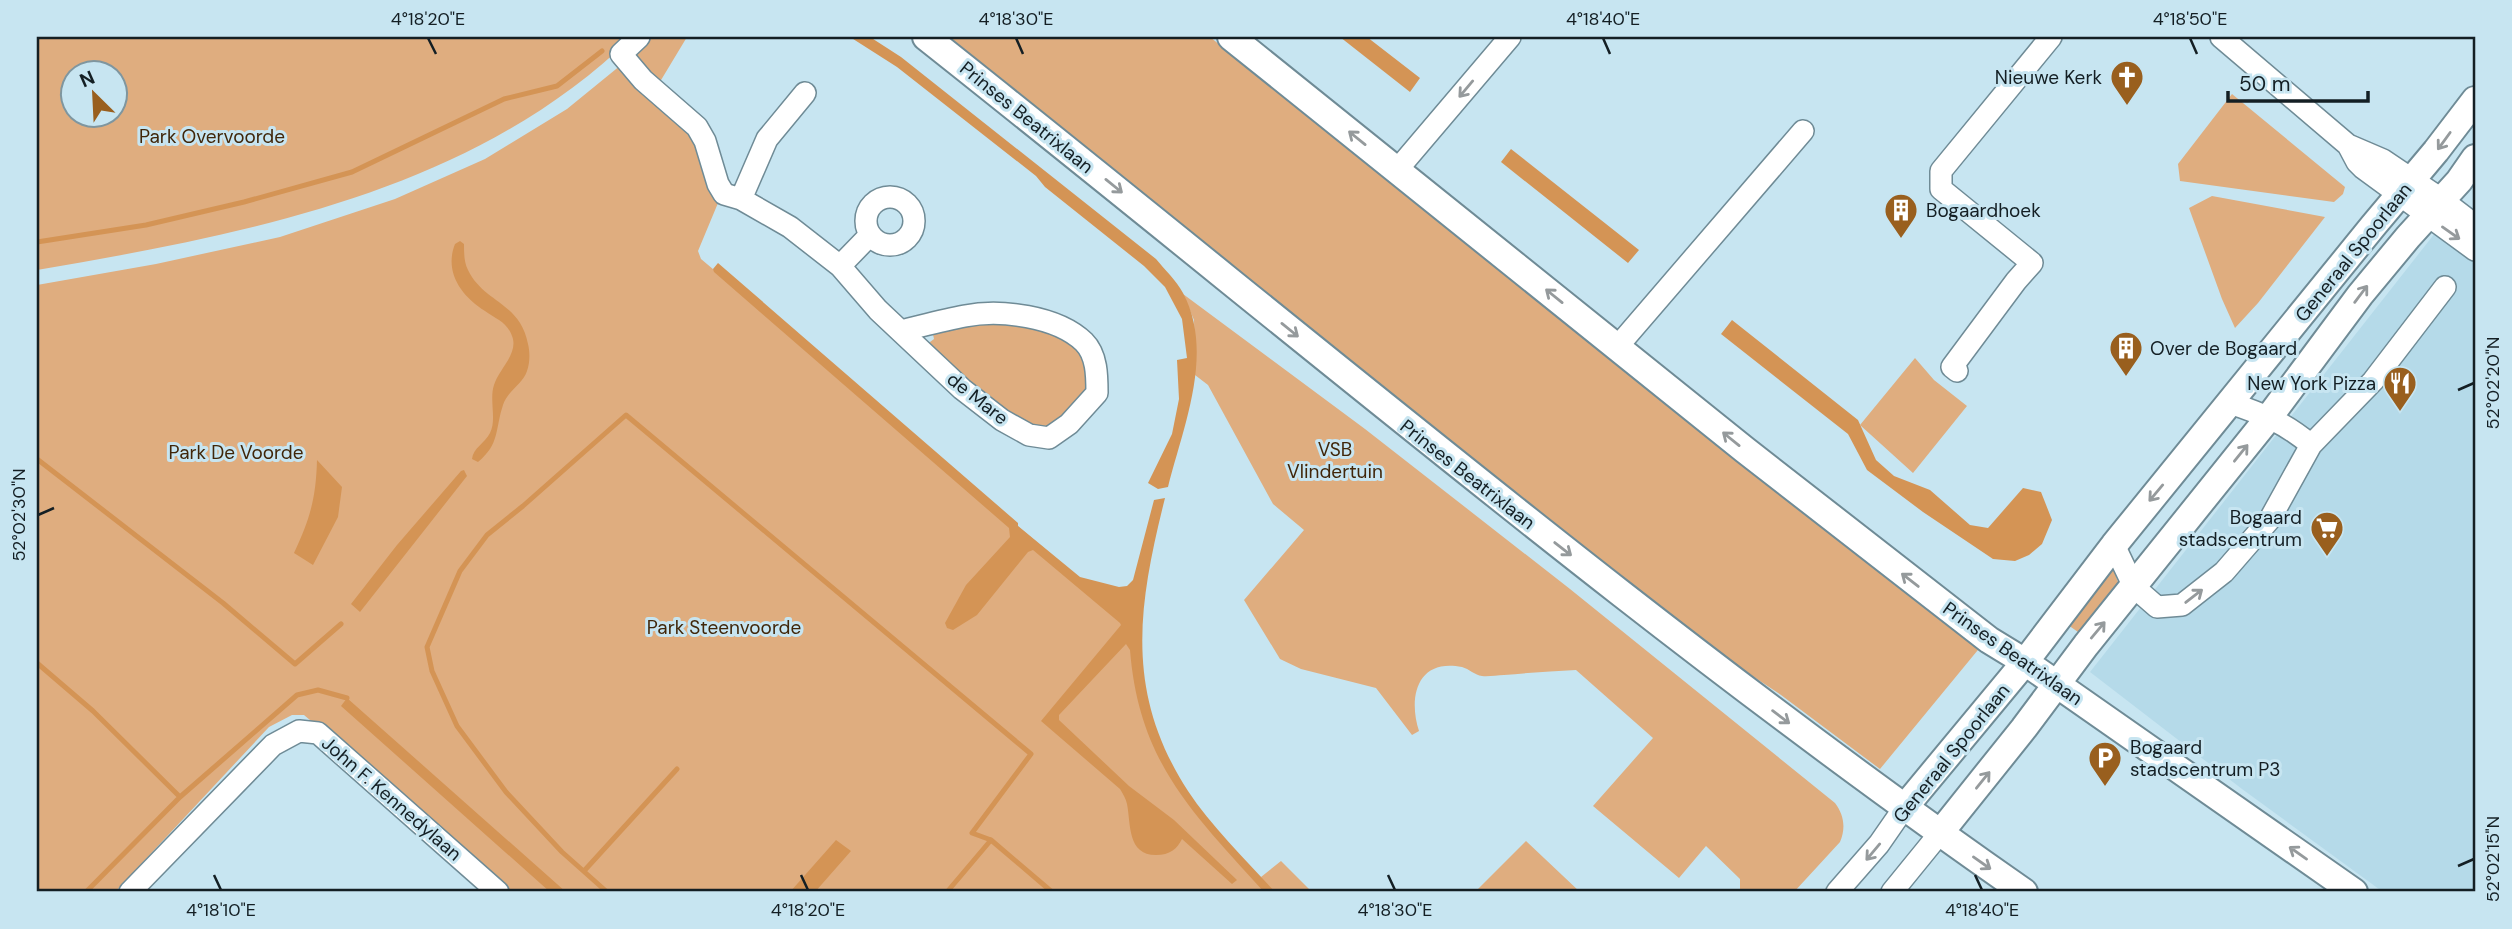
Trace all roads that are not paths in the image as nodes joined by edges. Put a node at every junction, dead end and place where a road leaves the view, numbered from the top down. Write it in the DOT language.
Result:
graph roads {
  1 [pos="639,37"];
  2 [pos="926,37"];
  3 [pos="1231,37"];
  4 [pos="1510,37"];
  5 [pos="2050,37"];
  6 [pos="2221,37"];
  7 [pos="805,93"];
  8 [pos="2475,100"];
  9 [pos="1803,131"];
  10 [pos="2475,158"];
  11 [pos="1397,170"];
  12 [pos="2406,188"];
  13 [pos="741,199"];
  14 [pos="2434,208"];
  15 [pos="2475,225"];
  16 [pos="870,234"];
  17 [pos="2475,250"];
  18 [pos="840,266"];
  19 [pos="2445,287"];
  20 [pos="901,331"];
  21 [pos="1618,346"];
  22 [pos="1957,371"];
  23 [pos="2230,403"];
  24 [pos="2270,416"];
  25 [pos="2311,446"];
  26 [pos="2114,545"];
  27 [pos="2134,587"];
  28 [pos="2025,662"];
  29 [pos="2058,685"];
  30 [pos="1904,808"];
  31 [pos="1940,833"];
  32 [pos="130,892"];
  33 [pos="498,892"];
  34 [pos="1838,892"];
  35 [pos="1892,892"];
  36 [pos="2024,892"];
  37 [pos="2354,892"];
  1 -- 13 [label="street, de Mare"];
  2 -- 30 [label="main road, Prinses Beatrixlaan, one-way"];
  11 -- 3 [label="main road, Prinses Beatrixlaan, one-way"];
  4 -- 11 [label="street, one-way"];
  5 -- 22 [label="street"];
  6 -- 12 [label="street"];
  7 -- 13 [label="street"];
  8 -- 12 [label="main road, Generaal Spoorlaan, one-way"];
  9 -- 21 [label="street"];
  10 -- 14 [label="main road, Generaal Spoorlaan"];
  21 -- 11 [label="main road, Prinses Beatrixlaan, one-way"];
  12 -- 14 [label="street"];
  12 -- 23 [label="main road, Generaal Spoorlaan"];
  13 -- 18 [label="street, de Mare"];
  14 -- 15 [label="street"];
  14 -- 17 [label="street, one-way"];
  24 -- 14 [label="main road, Generaal Spoorlaan, one-way"];
  16 -- 18 [label="street"];
  18 -- 20 [label="street, de Mare"];
  19 -- 25 [label="street"];
  20 -- 20 [label="street, de Mare"];
  28 -- 21 [label="main road, Prinses Beatrixlaan, one-way"];
  23 -- 24 [label="street"];
  23 -- 26 [label="main road, Generaal Spoorlaan, one-way"];
  24 -- 25 [label="street"];
  27 -- 24 [label="main road, Generaal Spoorlaan, one-way"];
  27 -- 25 [label="street, one-way"];
  26 -- 27 [label="street"];
  26 -- 28 [label="main road, Generaal Spoorlaan"];
  29 -- 27 [label="main road, Generaal Spoorlaan, one-way"];
  28 -- 29 [label="main road, Prinses Beatrixlaan"];
  28 -- 30 [label="main road, Generaal Spoorlaan"];
  31 -- 29 [label="main road, Generaal Spoorlaan, one-way"];
  37 -- 29 [label="main road, Prinses Beatrixlaan, one-way"];
  30 -- 31 [label="main road, Prinses Beatrixlaan"];
  30 -- 34 [label="street, Generaal Spoorlaan, one-way"];
  31 -- 35 [label="street, Generaal Spoorlaan"];
  31 -- 36 [label="main road, Prinses Beatrixlaan, one-way"];
  32 -- 33 [label="street, John F. Kennedylaan"];
}
